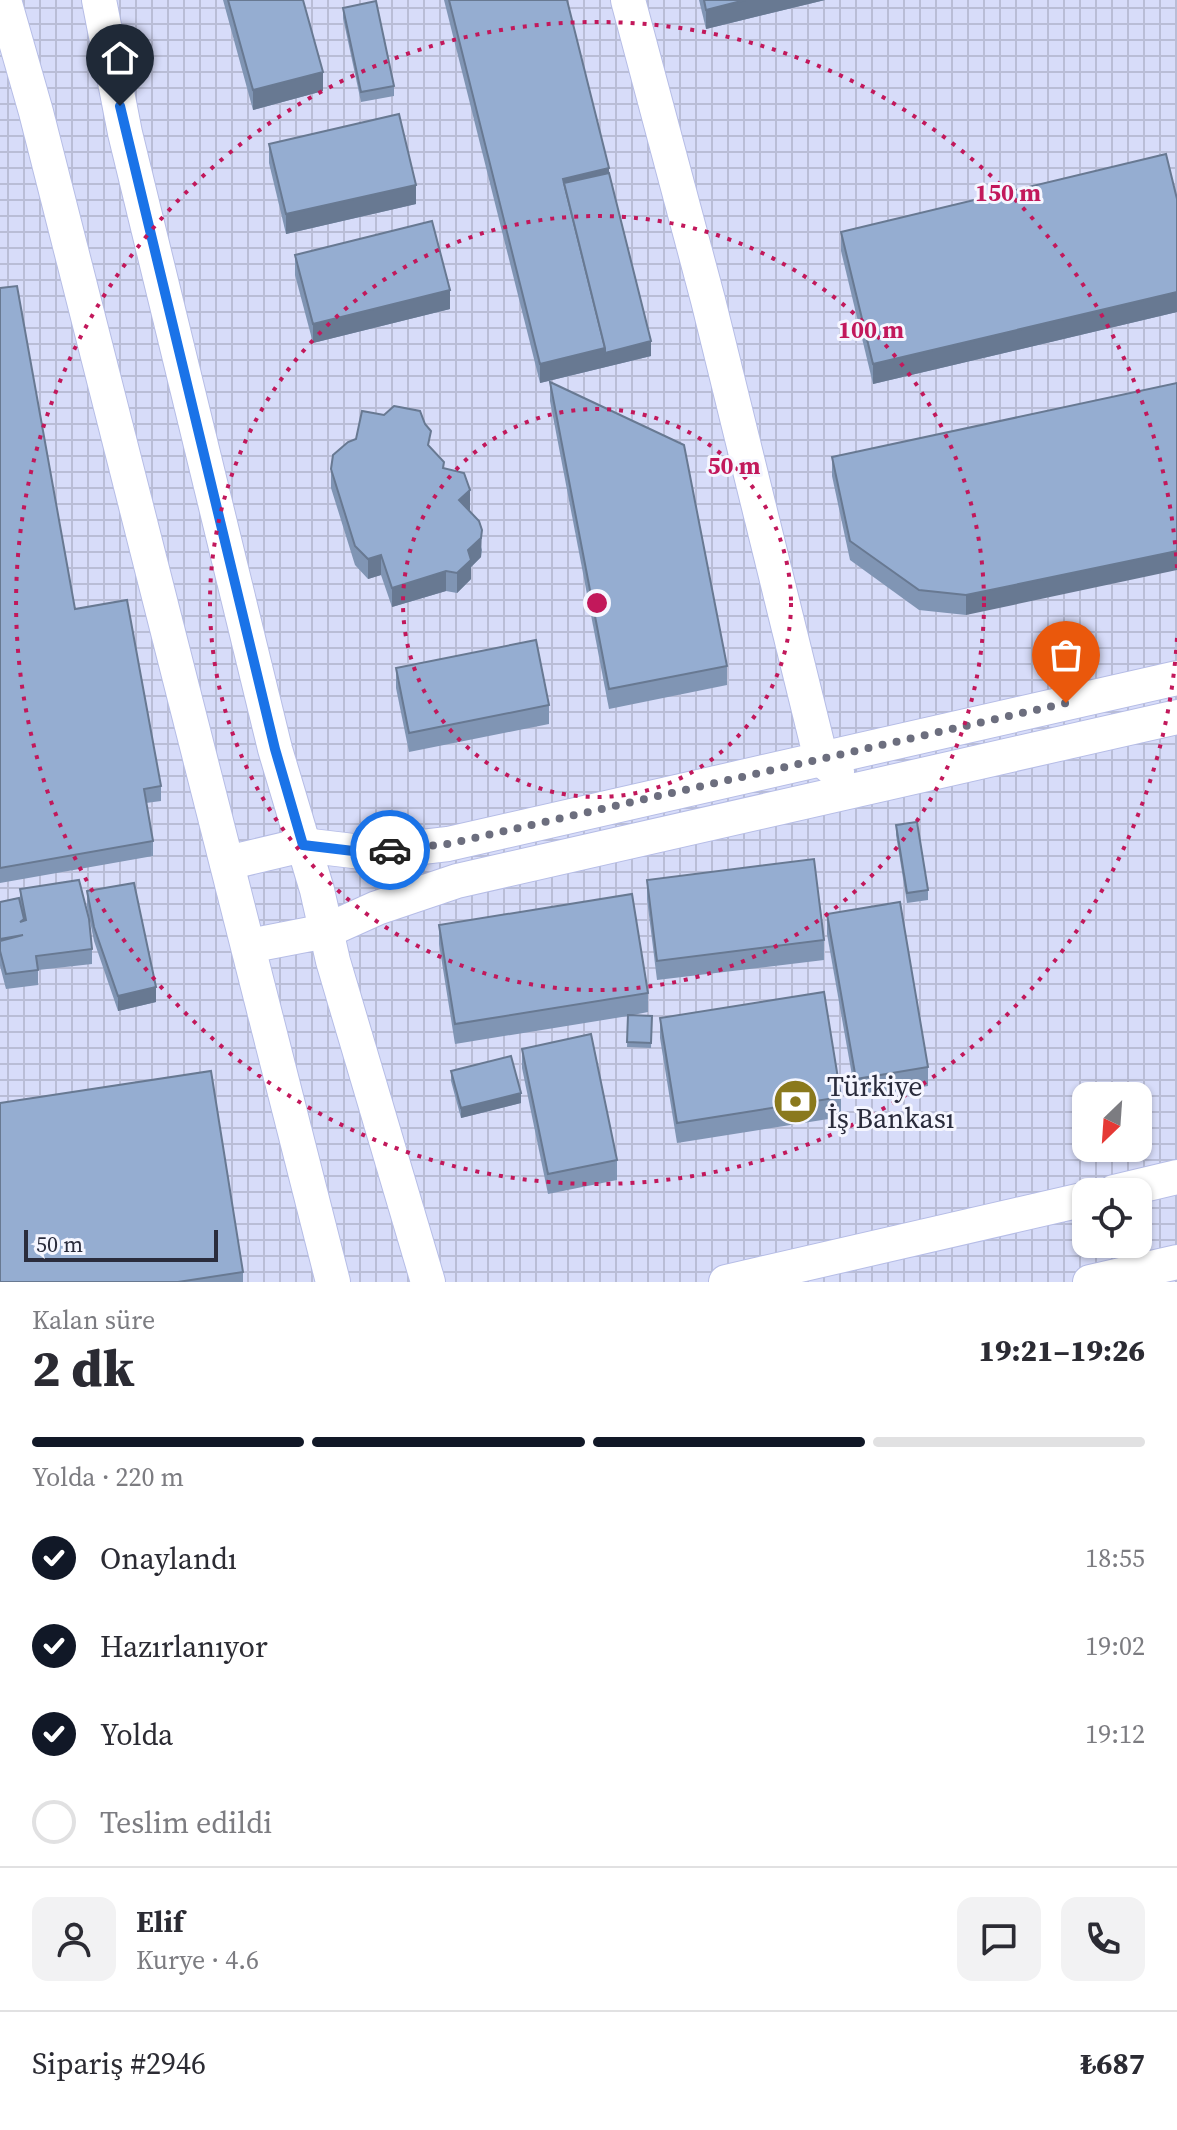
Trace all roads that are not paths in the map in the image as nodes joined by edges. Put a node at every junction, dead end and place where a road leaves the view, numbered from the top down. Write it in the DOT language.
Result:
graph roads {
  1 [pos="4,0"];
  2 [pos="99,0"];
  3 [pos="628,0"];
  4 [pos="1167,680"];
  5 [pos="1171,718"];
  6 [pos="821,759"];
  7 [pos="859,789"];
  8 [pos="303,845"];
  9 [pos="227,863"];
  10 [pos="326,931"];
  11 [pos="249,946"];
  12 [pos="1177,1177"];
  13 [pos="1152,1183"];
  14 [pos="1072,1202"];
  15 [pos="1177,1262"];
  16 [pos="333,1282"];
  17 [pos="428,1282"];
  18 [pos="726,1282"];
  19 [pos="1090,1282"];
  1 -- 9 [label="street"];
  2 -- 8 [label="street"];
  3 -- 6 [label="street"];
  4 -- 5 [label="street"];
  4 -- 6 [label="street"];
  5 -- 7 [label="street"];
  6 -- 7 [label="street"];
  6 -- 8 [label="street"];
  7 -- 10 [label="street"];
  8 -- 9 [label="street"];
  8 -- 10 [label="street"];
  9 -- 11 [label="street"];
  10 -- 11 [label="street"];
  10 -- 17 [label="street"];
  11 -- 16 [label="street"];
  12 -- 13 [label="street"];
  14 -- 18 [label="street"];
  15 -- 19 [label="street"];
}
